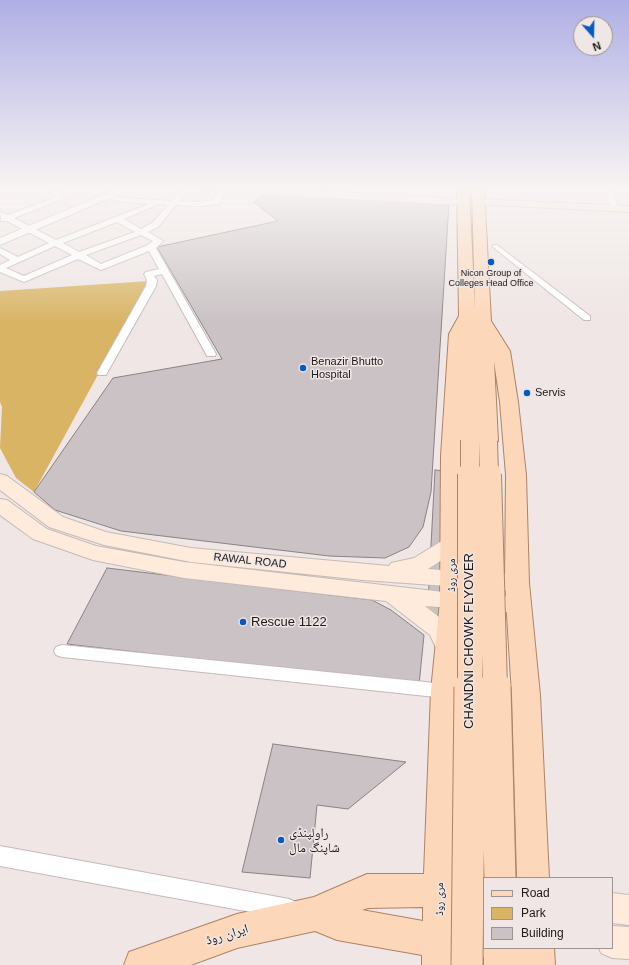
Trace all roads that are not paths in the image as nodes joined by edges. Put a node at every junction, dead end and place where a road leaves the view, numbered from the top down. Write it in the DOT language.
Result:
graph roads {
  1 [pos="21,233"];
  2 [pos="38,233"];
  3 [pos="81,233"];
  4 [pos="138,233"];
  5 [pos="143,233"];
  6 [pos="472,233"];
  7 [pos="0,242"];
  8 [pos="56,243"];
  9 [pos="495,246"];
  10 [pos="151,247"];
  11 [pos="0,251"];
  12 [pos="79,255"];
  13 [pos="18,260"];
  14 [pos="0,268"];
  15 [pos="166,271"];
  16 [pos="586,318"];
  17 [pos="475,319"];
  18 [pos="211,354"];
  19 [pos="102,373"];
  20 [pos="479,440"];
  21 [pos="0,480"];
  22 [pos="0,505"];
  23 [pos="452,544"];
  24 [pos="363,572"];
  25 [pos="517,583"];
  26 [pos="452,589"];
  27 [pos="389,594"];
  28 [pos="518,605"];
  29 [pos="447,648"];
  30 [pos="62,651"];
  31 [pos="446,691"];
  32 [pos="0,856"];
  33 [pos="500,877"];
  34 [pos="533,877"];
  35 [pos="440,890"];
  36 [pos="483,894"];
  37 [pos="613,908"];
  38 [pos="629,910"];
  39 [pos="315,914"];
  40 [pos="483,940"];
  41 [pos="613,942"];
  42 [pos="629,943"];
  43 [pos="502,949"];
  44 [pos="536,949"];
  45 [pos="441,953"];
  46 [pos="142,965"];
  47 [pos="466,965"];
  48 [pos="502,965"];
  49 [pos="537,965"];
  1 -- 7 [label="street"];
  2 -- 8 [label="street"];
  3 -- 8 [label="street"];
  4 -- 12 [label="street"];
  5 -- 10 [label="street"];
  6 -- 17 [label="main road"];
  8 -- 12 [label="street"];
  8 -- 13 [label="street"];
  9 -- 16 [label="street"];
  10 -- 12 [label="street"];
  10 -- 15 [label="street"];
  11 -- 13 [label="street"];
  12 -- 14 [label="street"];
  13 -- 14 [label="street"];
  15 -- 18 [label="street"];
  15 -- 19 [label="street"];
  17 -- 20 [label="main road, CHANDNI CHOWK FLYOVER"];
  17 -- 23 [label="main road, مری روڈ"];
  17 -- 25 [label="main road"];
  20 -- 33 [label="main road, CHANDNI CHOWK FLYOVER, bridge"];
  20 -- 47 [label="main road, CHANDNI CHOWK FLYOVER, bridge"];
  21 -- 24 [label="main road, RAWAL ROAD"];
  22 -- 27 [label="main road, RAWAL ROAD"];
  23 -- 24 [label="main road"];
  23 -- 26 [label="main road, مری روڈ"];
  24 -- 26 [label="main road, RAWAL ROAD"];
  25 -- 26 [label="main road, RAWAL ROAD"];
  25 -- 28 [label="main road"];
  26 -- 27 [label="main road, RAWAL ROAD"];
  26 -- 28 [label="main road, RAWAL ROAD"];
  26 -- 29 [label="main road, مری روڈ"];
  27 -- 29 [label="main road"];
  28 -- 34 [label="main road"];
  29 -- 31 [label="main road, مری روڈ"];
  30 -- 31 [label="street"];
  31 -- 35 [label="main road, مری روڈ"];
  32 -- 39 [label="street"];
  35 -- 36 [label="main road, ایران روڈ"];
  35 -- 39 [label="main road, ایران روڈ"];
  35 -- 45 [label="main road, مری روڈ"];
  37 -- 38 [label="main road"];
  39 -- 45 [label="main road"];
  39 -- 46 [label="main road, ایران روڈ"];
  40 -- 45 [label="main road"];
  41 -- 42 [label="main road"];
  43 -- 48 [label="main road"];
  44 -- 49 [label="main road"];
}
